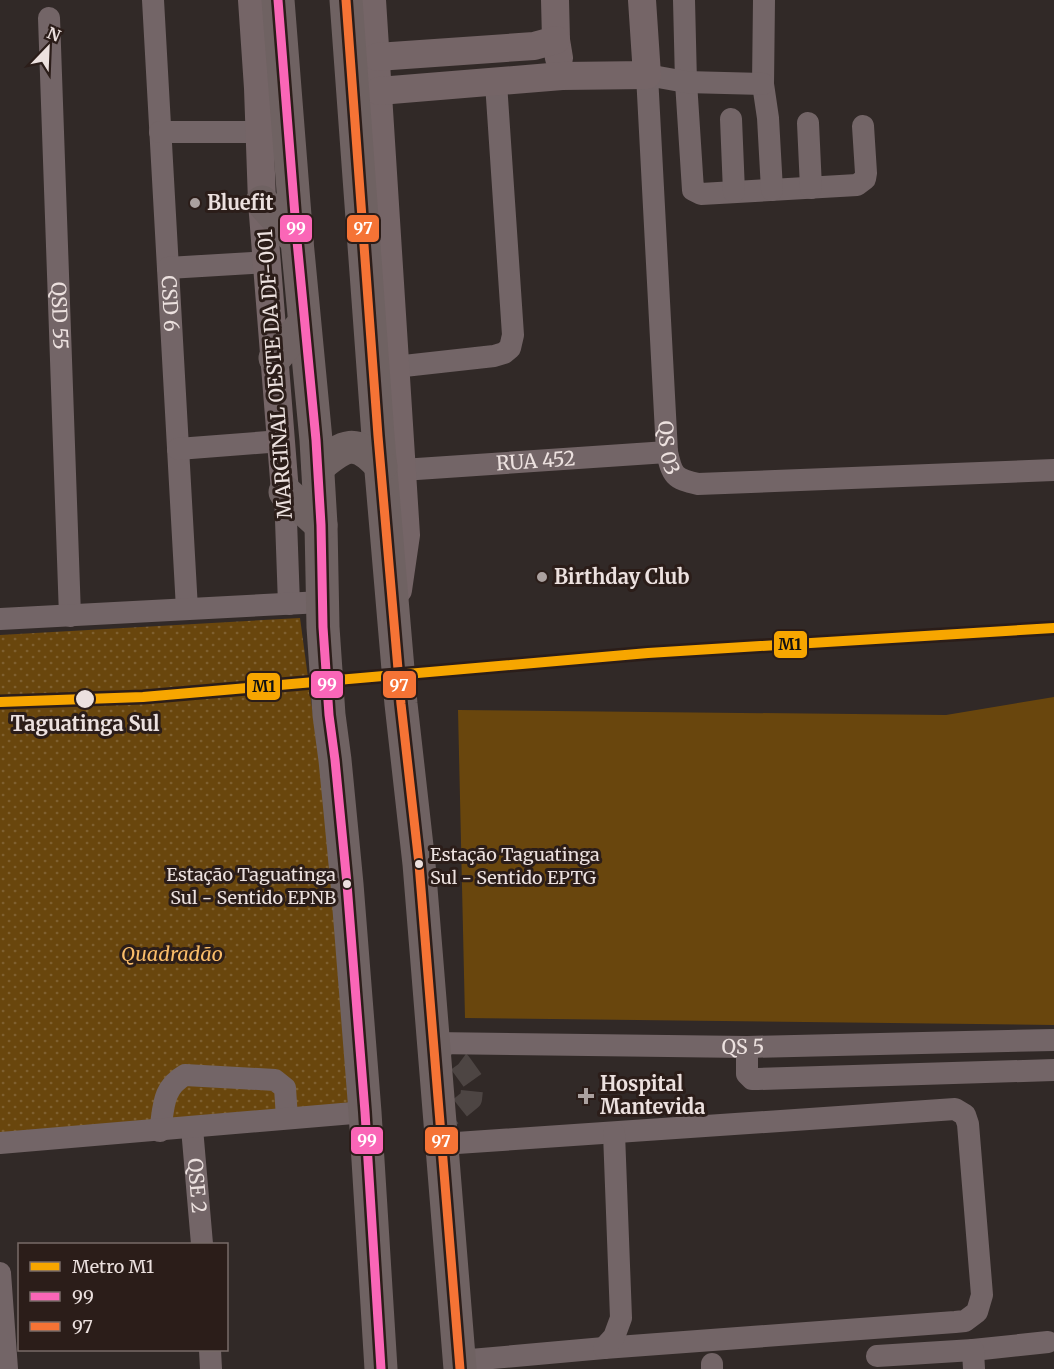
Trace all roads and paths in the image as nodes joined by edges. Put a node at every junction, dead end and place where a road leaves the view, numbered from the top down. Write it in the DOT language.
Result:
graph roads {
  1 [pos="153,0"];
  2 [pos="252,0"];
  3 [pos="278,0"];
  4 [pos="346,0"];
  5 [pos="372,0"];
  6 [pos="555,0"];
  7 [pos="642,0"];
  8 [pos="684,0"];
  9 [pos="764,0"];
  10 [pos="50,18"];
  11 [pos="556,40"];
  12 [pos="464,52"];
  13 [pos="376,57"];
  14 [pos="646,75"];
  15 [pos="562,76"];
  16 [pos="496,82"];
  17 [pos="687,82"];
  18 [pos="465,84"];
  19 [pos="763,84"];
  20 [pos="379,91"];
  21 [pos="731,119"];
  22 [pos="808,123"];
  23 [pos="863,126"];
  24 [pos="160,132"];
  25 [pos="260,132"];
  26 [pos="812,188"];
  27 [pos="772,190"];
  28 [pos="734,192"];
  29 [pos="262,202"];
  30 [pos="297,241"];
  31 [pos="388,256"];
  32 [pos="267,262"];
  33 [pos="168,268"];
  34 [pos="367,283"];
  35 [pos="304,322"];
  36 [pos="274,357"];
  37 [pos="395,368"];
  38 [pos="377,411"];
  39 [pos="314,412"];
  40 [pos="281,441"];
  41 [pos="178,449"];
  42 [pos="667,452"];
  43 [pos="318,467"];
  44 [pos="392,468"];
  45 [pos="1054,470"];
  46 [pos="285,492"];
  47 [pos="321,525"];
  48 [pos="289,604"];
  49 [pos="187,609"];
  50 [pos="322,614"];
  51 [pos="70,616"];
  52 [pos="0,619"];
  53 [pos="1054,1040"];
  54 [pos="433,1043"];
  55 [pos="747,1047"];
  56 [pos="1054,1070"];
  57 [pos="364,1112"];
  58 [pos="287,1118"];
  59 [pos="192,1128"];
  60 [pos="160,1131"];
  61 [pos="614,1133"];
  62 [pos="0,1143"];
  63 [pos="442,1144"];
  64 [pos="202,1243"];
  65 [pos="0,1273"];
  66 [pos="1048,1342"];
  67 [pos="604,1348"];
  68 [pos="210,1351"];
  69 [pos="877,1356"];
  70 [pos="973,1360"];
  71 [pos="459,1365"];
  72 [pos="7,1369"];
  73 [pos="212,1369"];
  74 [pos="381,1369"];
  1 -- 24 [label="street, CSD 6"];
  2 -- 25 [label="main road, MARGINAL OESTE DA DF-001"];
  3 -- 30 [label="highway"];
  4 -- 34 [label="highway"];
  5 -- 13 [label="main road"];
  6 -- 11 [label="main road"];
  7 -- 14 [label="main road, QS 03"];
  8 -- 17 [label="street"];
  9 -- 19 [label="street"];
  10 -- 51 [label="street, QSD 55"];
  11 -- 12 [label="main road"];
  11 -- 15 [label="main road"];
  12 -- 13 [label="main road"];
  12 -- 18 [label="main road"];
  13 -- 20 [label="main road"];
  14 -- 15 [label="main road"];
  14 -- 17 [label="street"];
  14 -- 42 [label="street, QS 03"];
  15 -- 16 [label="main road"];
  16 -- 18 [label="main road"];
  16 -- 37 [label="street"];
  17 -- 19 [label="street"];
  17 -- 28 [label="street"];
  18 -- 20 [label="main road"];
  19 -- 27 [label="street"];
  20 -- 31 [label="main road"];
  21 -- 28 [label="street"];
  22 -- 26 [label="street"];
  23 -- 26 [label="street"];
  24 -- 25 [label="street"];
  24 -- 33 [label="street, CSD 6"];
  25 -- 29 [label="main road, MARGINAL OESTE DA DF-001"];
  26 -- 27 [label="street"];
  27 -- 28 [label="street"];
  29 -- 30 [label="highway"];
  29 -- 32 [label="main road, MARGINAL OESTE DA DF-001"];
  30 -- 35 [label="highway"];
  31 -- 34 [label="highway"];
  31 -- 37 [label="main road"];
  32 -- 33 [label="street"];
  32 -- 36 [label="main road, MARGINAL OESTE DA DF-001"];
  33 -- 41 [label="street, CSD 6"];
  34 -- 38 [label="highway"];
  35 -- 36 [label="highway"];
  35 -- 39 [label="highway"];
  36 -- 40 [label="main road, MARGINAL OESTE DA DF-001"];
  37 -- 44 [label="main road"];
  38 -- 39 [label="highway"];
  38 -- 44 [label="highway"];
  39 -- 43 [label="highway"];
  40 -- 41 [label="street"];
  40 -- 46 [label="main road, MARGINAL OESTE DA DF-001"];
  41 -- 49 [label="street, CSD 6"];
  42 -- 44 [label="street, RUA 452"];
  42 -- 45 [label="street, QS 03"];
  43 -- 44 [label="highway"];
  43 -- 47 [label="highway"];
  44 -- 54 [label="highway"];
  46 -- 47 [label="highway"];
  46 -- 48 [label="street, MARGINAL OESTE DA DF-001"];
  47 -- 50 [label="highway"];
  48 -- 49 [label="street"];
  48 -- 50 [label="street"];
  49 -- 51 [label="street"];
  50 -- 57 [label="highway"];
  51 -- 52 [label="street"];
  53 -- 55 [label="street, QS 5"];
  54 -- 55 [label="street, QS 5"];
  54 -- 63 [label="highway"];
  55 -- 56 [label="street"];
  57 -- 58 [label="street"];
  57 -- 74 [label="highway"];
  58 -- 59 [label="street"];
  58 -- 60 [label="street"];
  59 -- 60 [label="street"];
  59 -- 64 [label="street, QSE 2"];
  60 -- 62 [label="street"];
  61 -- 63 [label="street"];
  61 -- 67 [label="street"];
  61 -- 67 [label="street"];
  63 -- 71 [label="highway"];
  65 -- 72 [label="street"];
  66 -- 70 [label="street"];
  67 -- 71 [label="street"];
  68 -- 73 [label="street"];
  69 -- 70 [label="street"];
}
